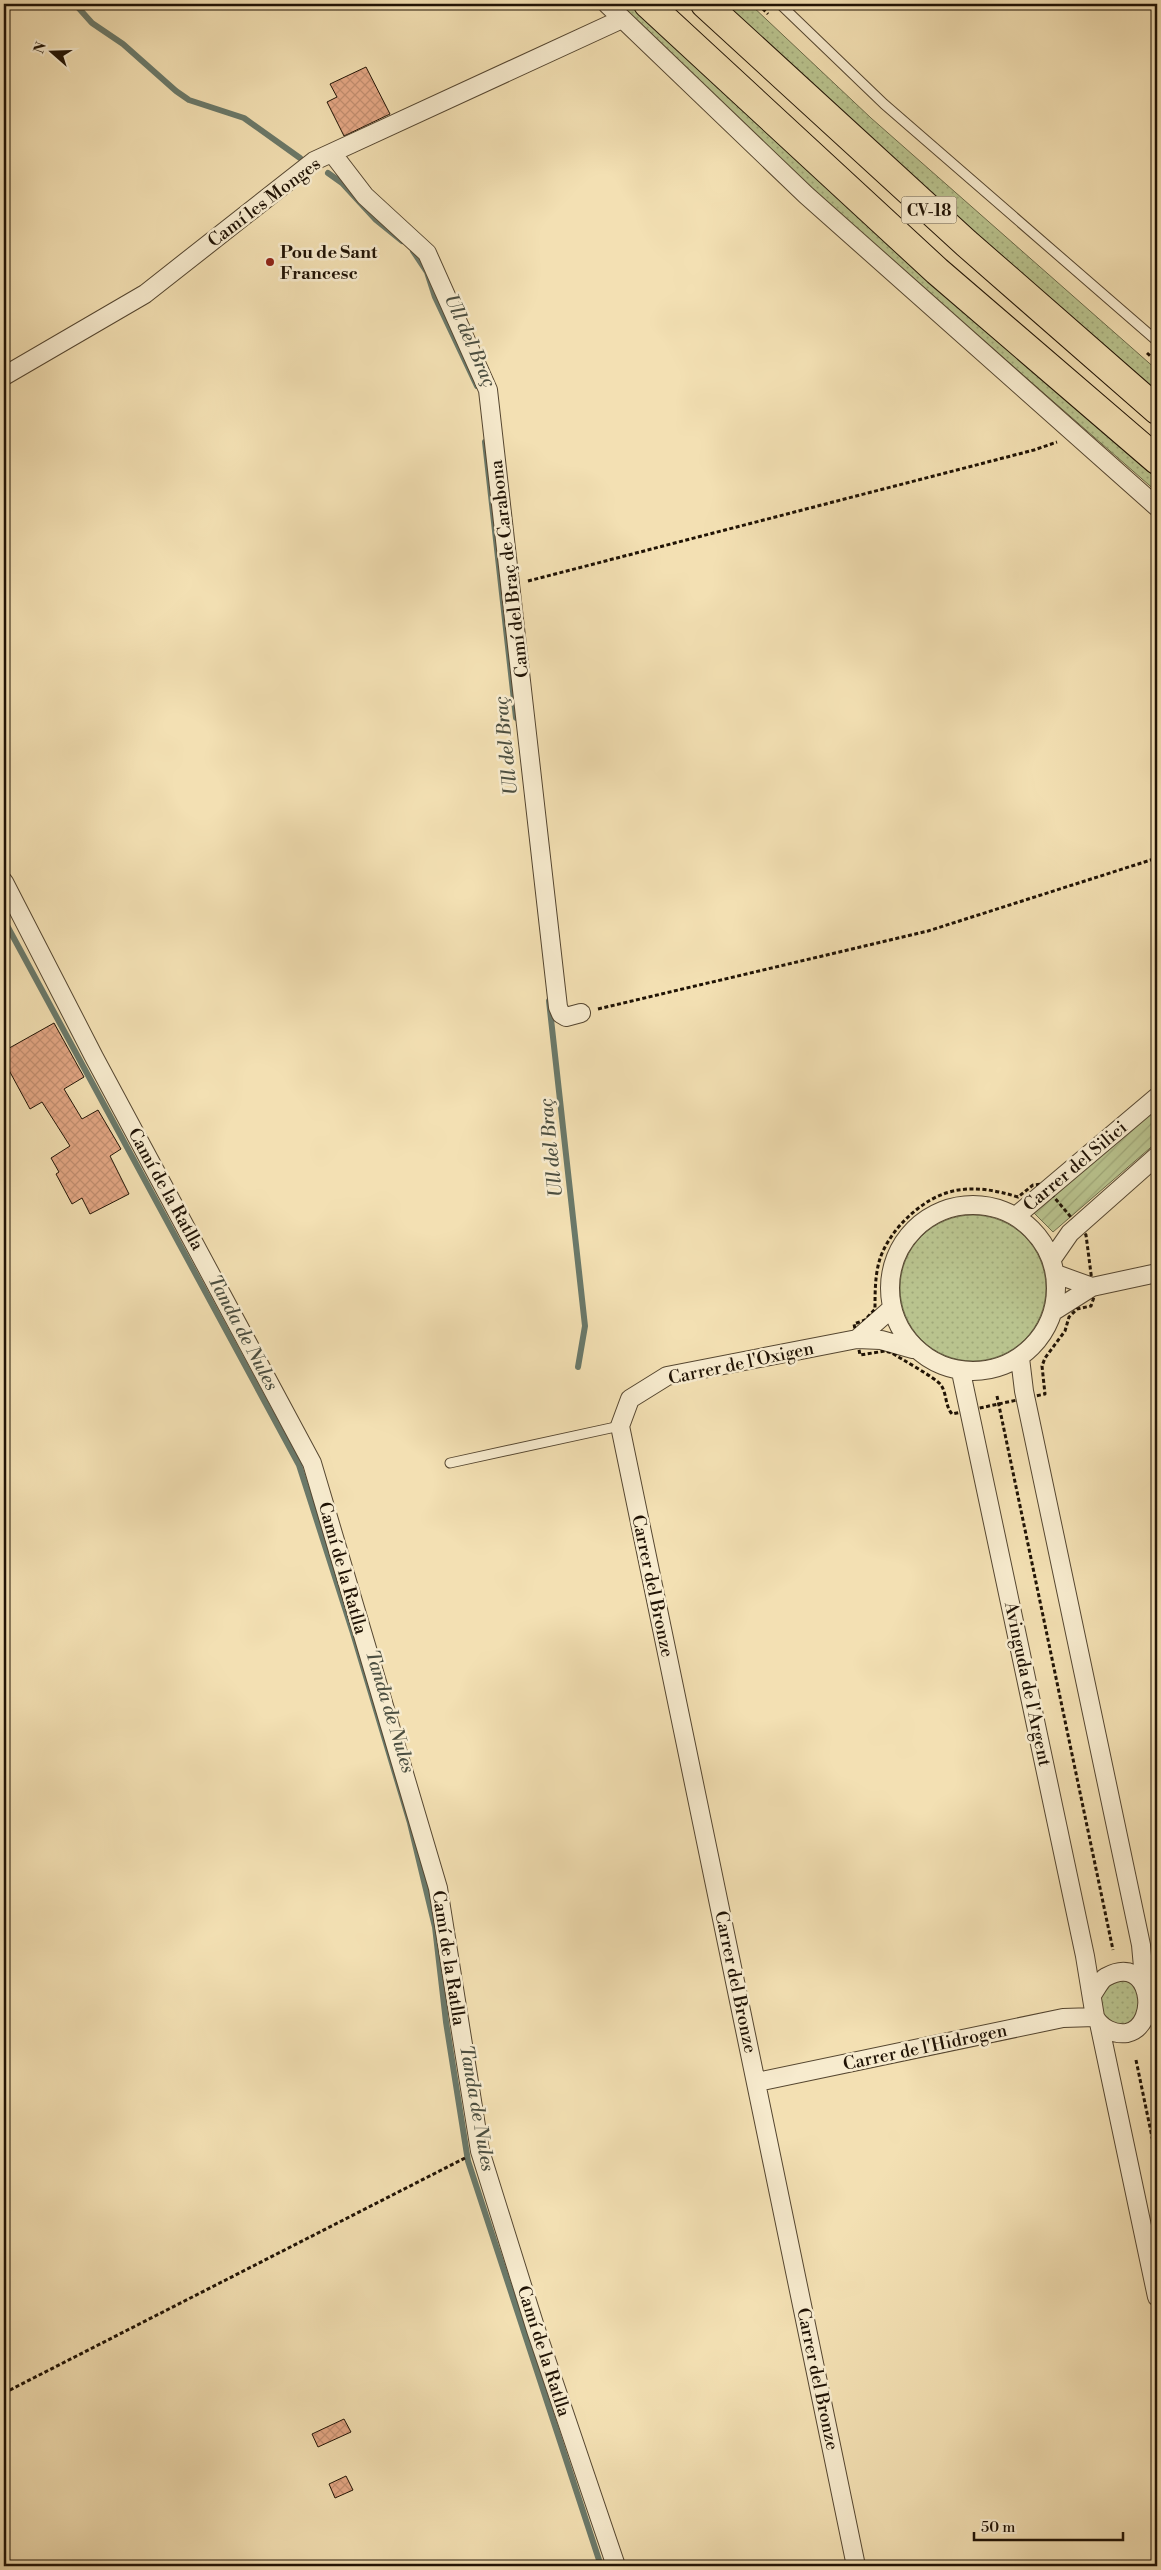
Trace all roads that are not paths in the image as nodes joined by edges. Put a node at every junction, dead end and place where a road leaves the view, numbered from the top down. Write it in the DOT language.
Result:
graph roads {
  1 [pos="607,4"];
  2 [pos="648,4"];
  3 [pos="705,4"];
  4 [pos="780,4"];
  5 [pos="622,19"];
  6 [pos="332,153"];
  7 [pos="1157,341"];
  8 [pos="4,376"];
  9 [pos="1157,410"];
  10 [pos="1157,460"];
  11 [pos="1157,507"];
  12 [pos="4,882"];
  13 [pos="581,1013"];
  14 [pos="1157,1097"];
  15 [pos="1157,1156"];
  16 [pos="1016,1216"];
  17 [pos="1054,1267"];
  18 [pos="1157,1273"];
  19 [pos="1092,1287"];
  20 [pos="891,1308"];
  21 [pos="1054,1311"];
  22 [pos="857,1340"];
  23 [pos="913,1348"];
  24 [pos="1020,1358"];
  25 [pos="961,1372"];
  26 [pos="620,1426"];
  27 [pos="450,1463"];
  28 [pos="1144,1978"];
  29 [pos="1092,1995"];
  30 [pos="1156,2010"];
  31 [pos="1097,2020"];
  32 [pos="757,2082"];
  33 [pos="1157,2297"];
  34 [pos="616,2566"];
  35 [pos="856,2566"];
  1 -- 5 [label="street"];
  2 -- 10 [label="main road, CV-18"];
  3 -- 9 [label="main road, CV-18"];
  4 -- 7 [label="lane"];
  5 -- 6 [label="street, Camí les Monges"];
  5 -- 11 [label="street"];
  6 -- 8 [label="street, Camí les Monges"];
  6 -- 13 [label="street, Camí del Braç de Carabona"];
  12 -- 34 [label="street, Camí de la Ratlla"];
  14 -- 16 [label="street, Carrer del Silici"];
  15 -- 17 [label="street"];
  16 -- 17 [label="street"];
  16 -- 20 [label="street"];
  17 -- 19 [label="street"];
  17 -- 21 [label="street"];
  18 -- 19 [label="street"];
  19 -- 21 [label="street"];
  20 -- 22 [label="street"];
  20 -- 23 [label="street"];
  21 -- 24 [label="street"];
  22 -- 23 [label="street, Carrer de l'Oxigen"];
  22 -- 26 [label="street, Carrer de l'Oxigen"];
  23 -- 25 [label="street"];
  24 -- 25 [label="street"];
  24 -- 28 [label="street"];
  25 -- 29 [label="street, Avinguda de l'Argent"];
  26 -- 27 [label="lane"];
  26 -- 32 [label="street, Carrer del Bronze"];
  28 -- 29 [label="street"];
  28 -- 30 [label="street"];
  29 -- 31 [label="street"];
  30 -- 31 [label="street"];
  31 -- 32 [label="street, Carrer de l'Hidrogen"];
  31 -- 33 [label="street"];
  32 -- 35 [label="street, Carrer del Bronze"];
}
